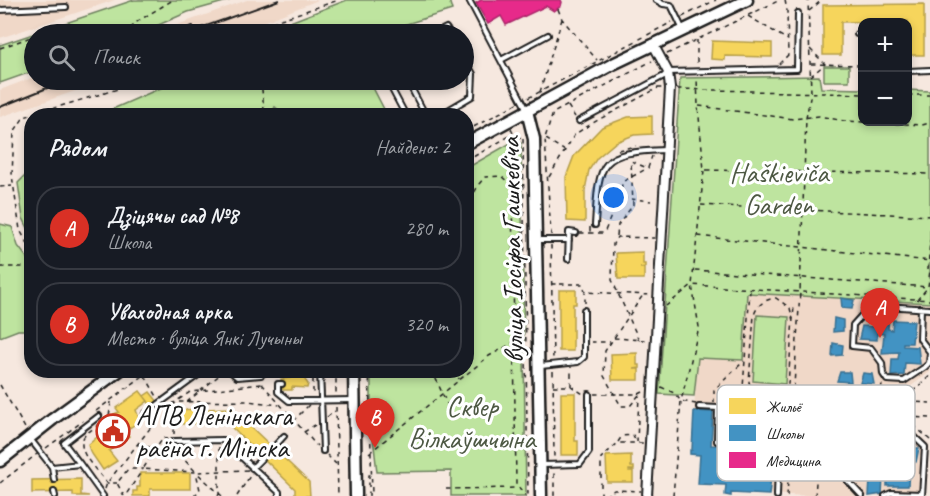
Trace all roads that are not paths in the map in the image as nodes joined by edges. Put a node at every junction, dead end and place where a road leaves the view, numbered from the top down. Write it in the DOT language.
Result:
graph roads {
  1 [pos="469,0"];
  2 [pos="656,0"];
  3 [pos="747,0"];
  4 [pos="66,7"];
  5 [pos="0,10"];
  6 [pos="798,13"];
  7 [pos="680,25"];
  8 [pos="548,35"];
  9 [pos="653,44"];
  10 [pos="501,60"];
  11 [pos="912,70"];
  12 [pos="930,70"];
  13 [pos="666,74"];
  14 [pos="392,90"];
  15 [pos="412,90"];
  16 [pos="472,90"];
  17 [pos="402,108"];
  18 [pos="422,108"];
  19 [pos="452,108"];
  20 [pos="527,111"];
  21 [pos="579,122"];
  22 [pos="474,140"];
  23 [pos="666,150"];
  24 [pos="595,225"];
  25 [pos="576,233"];
  26 [pos="569,240"];
  27 [pos="535,241"];
  28 [pos="568,259"];
  29 [pos="921,308"];
  30 [pos="930,309"];
  31 [pos="584,310"];
  32 [pos="930,352"];
  33 [pos="537,366"];
  34 [pos="109,378"];
  35 [pos="194,378"];
  36 [pos="320,378"];
  37 [pos="354,378"];
  38 [pos="282,384"];
  39 [pos="590,394"];
  40 [pos="321,400"];
  41 [pos="354,400"];
  42 [pos="699,407"];
  43 [pos="717,408"];
  44 [pos="145,414"];
  45 [pos="99,416"];
  46 [pos="284,436"];
  47 [pos="28,438"];
  48 [pos="915,438"];
  49 [pos="174,441"];
  50 [pos="273,448"];
  51 [pos="323,451"];
  52 [pos="262,458"];
  53 [pos="0,461"];
  54 [pos="80,464"];
  55 [pos="540,465"];
  56 [pos="52,467"];
  57 [pos="253,469"];
  58 [pos="54,480"];
  59 [pos="777,481"];
  60 [pos="848,481"];
  61 [pos="647,493"];
  62 [pos="922,495"];
  63 [pos="104,496"];
  64 [pos="279,496"];
  65 [pos="356,496"];
  66 [pos="541,496"];
  67 [pos="777,496"];
  68 [pos="862,496"];
  69 [pos="885,496"];
  1 -- 10 [label="lane"];
  2 -- 7 [label="lane"];
  3 -- 7 [label="street"];
  4 -- 5 [label="lane"];
  6 -- 13 [label="lane"];
  7 -- 9 [label="street"];
  8 -- 10 [label="lane"];
  9 -- 13 [label="street"];
  9 -- 20 [label="street"];
  10 -- 20 [label="lane"];
  11 -- 12 [label="lane"];
  13 -- 21 [label="lane"];
  13 -- 23 [label="street"];
  14 -- 17 [label="lane"];
  15 -- 18 [label="lane"];
  16 -- 19 [label="lane"];
  20 -- 22 [label="street"];
  20 -- 27 [label="street, вуліца Іосіфа Гашкевіча"];
  23 -- 24 [label="lane"];
  23 -- 61 [label="street"];
  25 -- 26 [label="lane"];
  26 -- 27 [label="lane"];
  26 -- 28 [label="lane"];
  27 -- 33 [label="street, вуліца Іосіфа Гашкевіча"];
  29 -- 30 [label="lane"];
  29 -- 32 [label="lane"];
  29 -- 32 [label="lane"];
  31 -- 33 [label="lane"];
  33 -- 55 [label="street, вуліца Іосіфа Гашкевіча"];
  34 -- 47 [label="street"];
  35 -- 44 [label="lane"];
  36 -- 40 [label="lane"];
  37 -- 41 [label="street"];
  38 -- 40 [label="lane"];
  39 -- 55 [label="lane"];
  40 -- 41 [label="lane"];
  40 -- 51 [label="lane"];
  41 -- 65 [label="street"];
  42 -- 43 [label="lane"];
  45 -- 54 [label="lane"];
  46 -- 50 [label="lane"];
  47 -- 53 [label="street"];
  47 -- 56 [label="lane"];
  48 -- 62 [label="lane"];
  49 -- 57 [label="lane"];
  52 -- 57 [label="lane"];
  54 -- 56 [label="lane"];
  54 -- 63 [label="lane"];
  55 -- 66 [label="street, вуліца Іосіфа Гашкевіча"];
  56 -- 58 [label="lane"];
  57 -- 64 [label="lane"];
  59 -- 67 [label="lane"];
  60 -- 68 [label="lane"];
  62 -- 69 [label="lane"];
}
